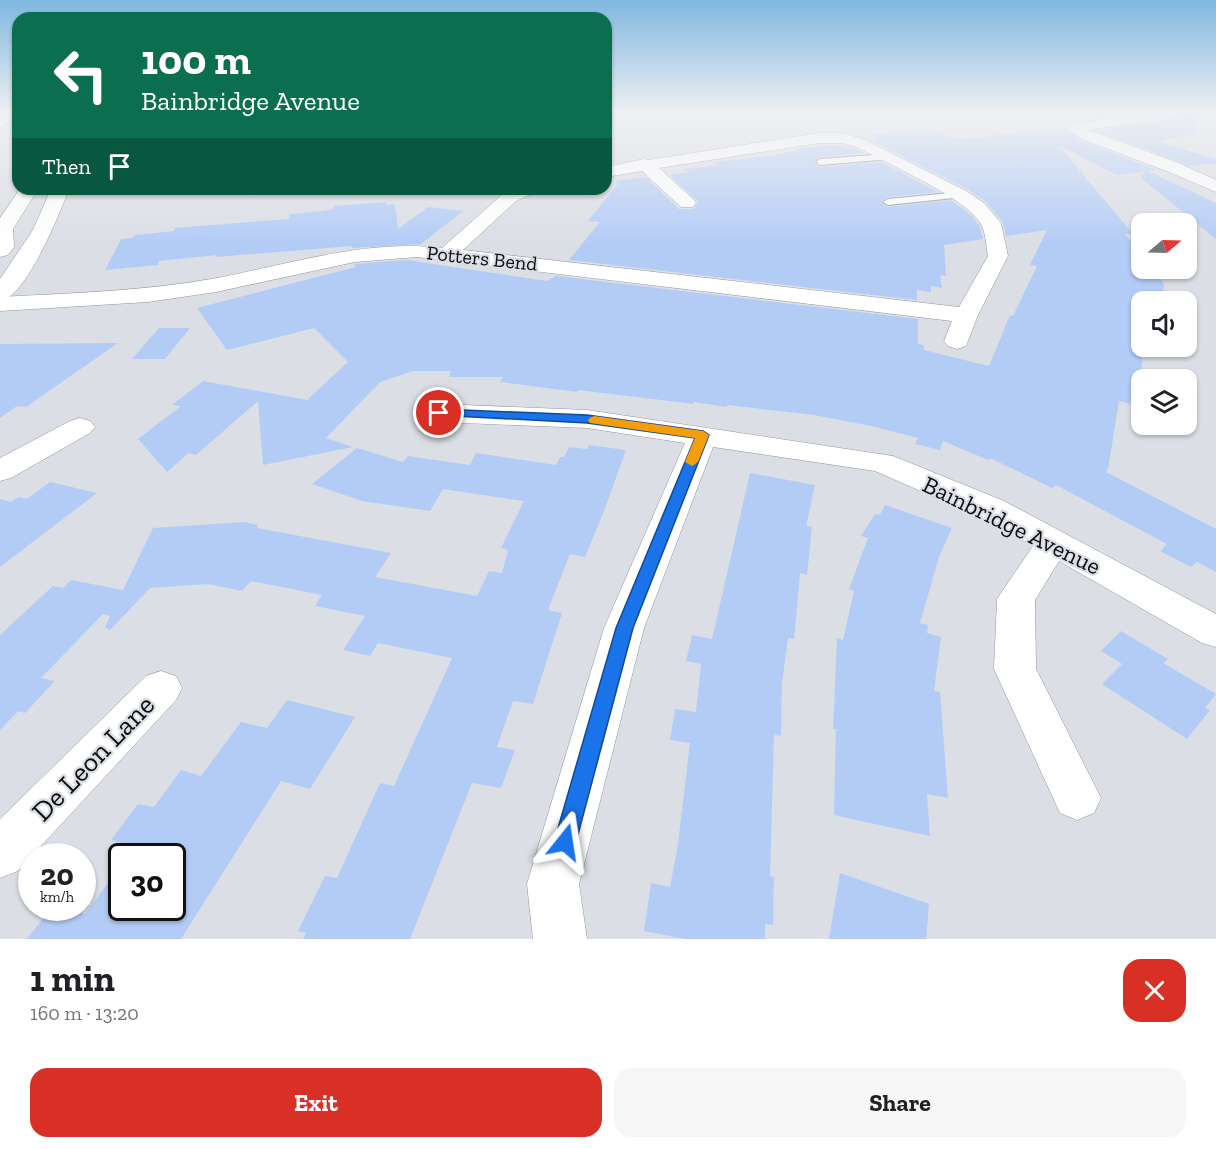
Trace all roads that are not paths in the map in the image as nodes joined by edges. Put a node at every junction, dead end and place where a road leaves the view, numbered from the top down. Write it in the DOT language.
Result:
graph roads {
  1 [pos="692,157"];
  2 [pos="887,157"];
  3 [pos="1142,157"];
  4 [pos="820,162"];
  5 [pos="644,164"];
  6 [pos="612,171"];
  7 [pos="1216,176"];
  8 [pos="1197,178"];
  9 [pos="1216,187"];
  10 [pos="25,195"];
  11 [pos="58,195"];
  12 [pos="514,195"];
  13 [pos="960,195"];
  14 [pos="888,202"];
  15 [pos="687,203"];
  16 [pos="0,250"];
  17 [pos="447,254"];
  18 [pos="0,295"];
  19 [pos="0,304"];
  20 [pos="966,315"];
  21 [pos="957,341"];
  22 [pos="439,413"];
  23 [pos="80,427"];
  24 [pos="703,435"];
  25 [pos="0,471"];
  26 [pos="1053,543"];
  27 [pos="1216,632"];
  28 [pos="161,688"];
  29 [pos="1077,798"];
  30 [pos="0,855"];
  31 [pos="561,939"];
  1 -- 5 [label="street"];
  2 -- 4 [label="lane"];
  2 -- 13 [label="street"];
  3 -- 8 [label="street"];
  5 -- 6 [label="street"];
  5 -- 15 [label="street"];
  7 -- 8 [label="street"];
  8 -- 9 [label="street"];
  10 -- 16 [label="street"];
  11 -- 18 [label="street"];
  12 -- 17 [label="street"];
  13 -- 14 [label="lane"];
  13 -- 20 [label="street"];
  17 -- 19 [label="street, Potters Bend"];
  17 -- 20 [label="street, Potters Bend"];
  20 -- 21 [label="street"];
  22 -- 24 [label="street, Bainbridge Avenue"];
  23 -- 25 [label="street"];
  24 -- 26 [label="street, Bainbridge Avenue"];
  24 -- 31 [label="street"];
  26 -- 27 [label="street, Bainbridge Avenue"];
  26 -- 29 [label="street"];
  28 -- 30 [label="street, De Leon Lane"];
}
